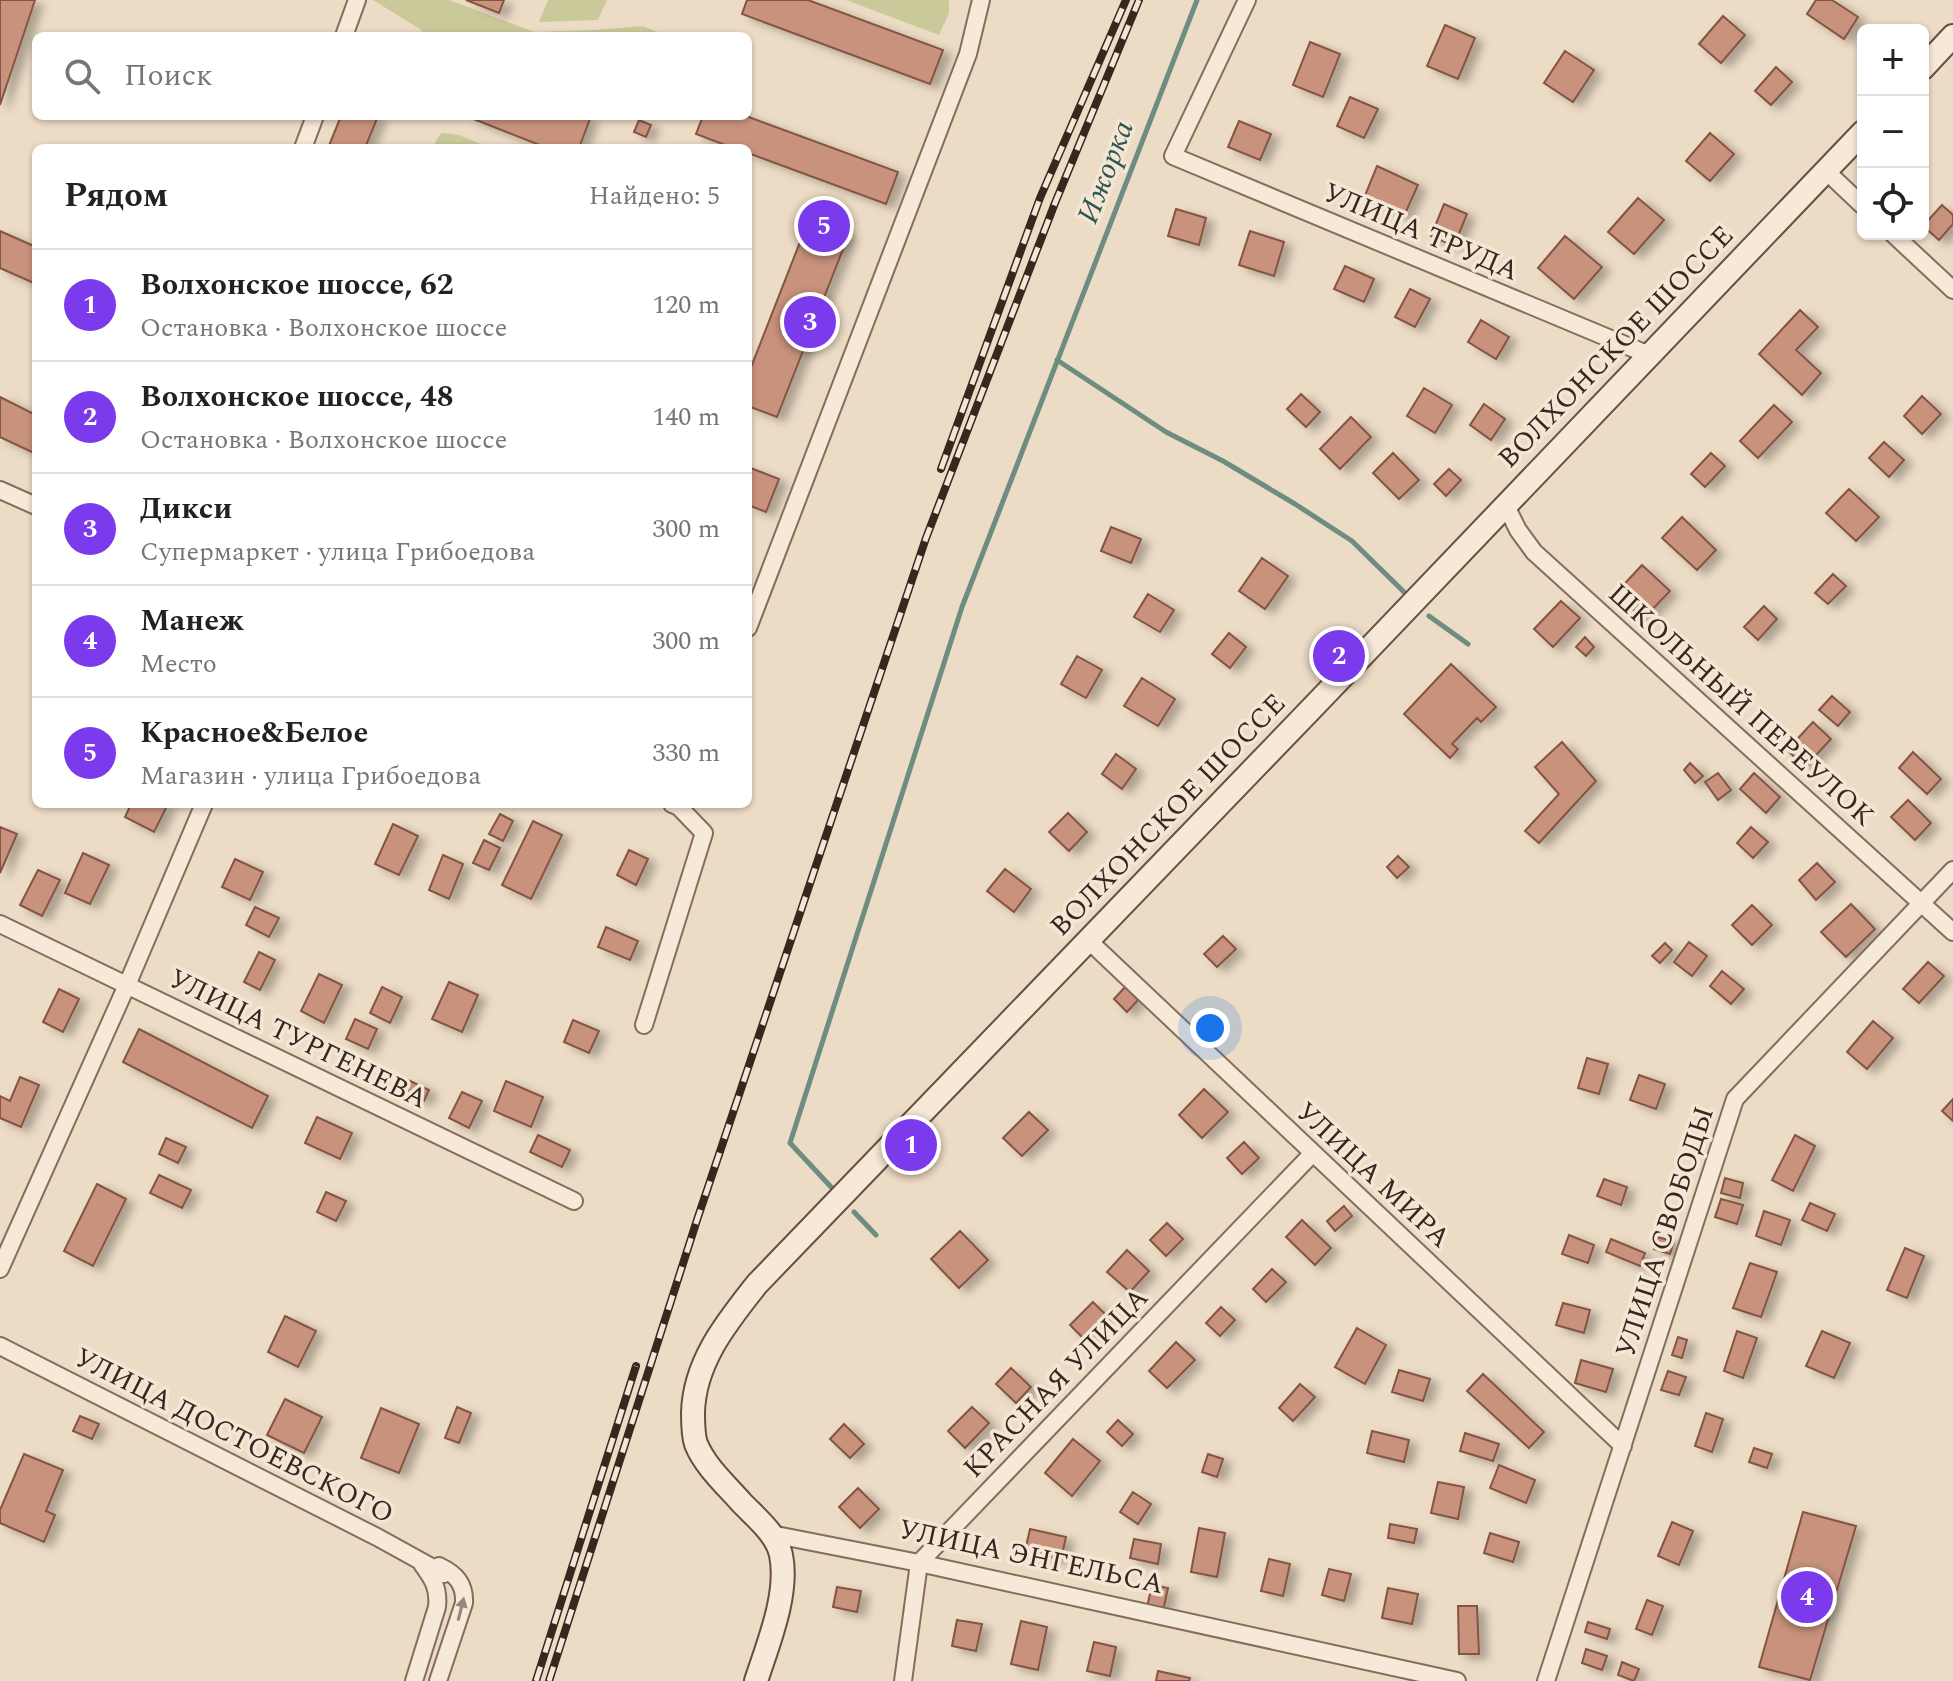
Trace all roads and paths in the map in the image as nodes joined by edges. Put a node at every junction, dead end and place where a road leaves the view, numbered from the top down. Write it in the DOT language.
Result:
graph roads {
  1 [pos="357,0"];
  2 [pos="981,0"];
  3 [pos="1247,0"];
  4 [pos="345,32"];
  5 [pos="1953,36"];
  6 [pos="1929,62"];
  7 [pos="314,120"];
  8 [pos="1857,138"];
  9 [pos="304,144"];
  10 [pos="1826,171"];
  11 [pos="1857,200"];
  12 [pos="1899,240"];
  13 [pos="1953,290"];
  14 [pos="1649,355"];
  15 [pos="0,490"];
  16 [pos="32,504"];
  17 [pos="1506,506"];
  18 [pos="752,618"];
  19 [pos="202,808"];
  20 [pos="680,808"];
  21 [pos="1953,870"];
  22 [pos="1922,902"];
  23 [pos="0,924"];
  24 [pos="1953,932"];
  25 [pos="1088,940"];
  26 [pos="127,985"];
  27 [pos="644,1025"];
  28 [pos="1312,1154"];
  29 [pos="574,1201"];
  30 [pos="0,1269"];
  31 [pos="0,1346"];
  32 [pos="1623,1446"];
  33 [pos="771,1534"];
  34 [pos="419,1560"];
  35 [pos="919,1563"];
  36 [pos="444,1574"];
  37 [pos="414,1681"];
  38 [pos="438,1681"];
  39 [pos="756,1681"];
  40 [pos="903,1681"];
  41 [pos="1457,1681"];
  42 [pos="1546,1681"];
  1 -- 4 [label="street"];
  2 -- 18 [label="street"];
  3 -- 14 [label="street, УЛИЦА ТРУДА"];
  5 -- 6 [label="street"];
  7 -- 9 [label="street"];
  8 -- 10 [label="street, ВОЛХОНСКОЕ ШОССЕ"];
  10 -- 11 [label="street"];
  10 -- 14 [label="street, ВОЛХОНСКОЕ ШОССЕ"];
  12 -- 13 [label="street"];
  14 -- 17 [label="street, ВОЛХОНСКОЕ ШОССЕ"];
  15 -- 16 [label="street"];
  17 -- 22 [label="street, ШКОЛЬНЫЙ ПЕРЕУЛОК"];
  17 -- 25 [label="street, ВОЛХОНСКОЕ ШОССЕ"];
  19 -- 26 [label="street"];
  20 -- 27 [label="street"];
  21 -- 22 [label="street, УЛИЦА СВОБОДЫ"];
  22 -- 24 [label="street, ШКОЛЬНЫЙ ПЕРЕУЛОК"];
  22 -- 32 [label="street, УЛИЦА СВОБОДЫ"];
  23 -- 26 [label="street, УЛИЦА ТУРГЕНЕВА"];
  25 -- 28 [label="street, УЛИЦА МИРА"];
  25 -- 33 [label="street, ВОЛХОНСКОЕ ШОССЕ"];
  26 -- 29 [label="street, УЛИЦА ТУРГЕНЕВА"];
  26 -- 30 [label="street"];
  28 -- 32 [label="street, УЛИЦА МИРА"];
  28 -- 35 [label="street, КРАСНАЯ УЛИЦА"];
  31 -- 34 [label="street, УЛИЦА ДОСТОЕВСКОГО"];
  32 -- 42 [label="street, УЛИЦА СВОБОДЫ"];
  33 -- 35 [label="street, УЛИЦА ЭНГЕЛЬСА"];
  33 -- 39 [label="street"];
  34 -- 36 [label="street, УЛИЦА ДОСТОЕВСКОГО"];
  34 -- 37 [label="street"];
  38 -- 34 [label="street, one-way"];
  35 -- 40 [label="street"];
  35 -- 41 [label="street, УЛИЦА ЭНГЕЛЬСА"];
}
